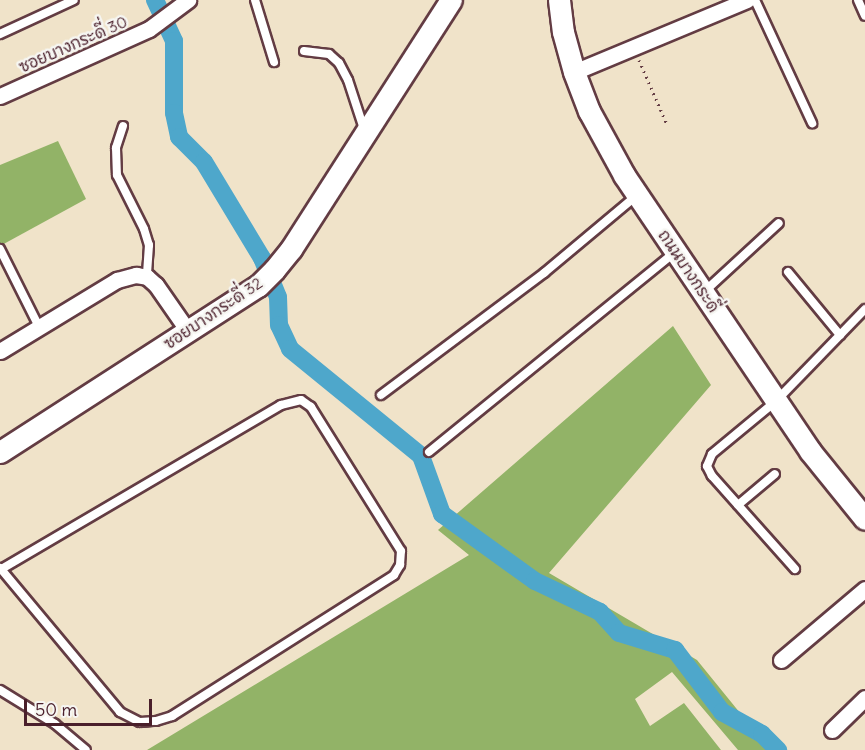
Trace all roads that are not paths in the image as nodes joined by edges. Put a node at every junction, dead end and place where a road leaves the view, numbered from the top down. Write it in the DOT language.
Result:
graph roads {
  1 [pos="74,0"];
  2 [pos="188,0"];
  3 [pos="255,0"];
  4 [pos="451,0"];
  5 [pos="560,0"];
  6 [pos="747,0"];
  7 [pos="755,0"];
  8 [pos="858,0"];
  9 [pos="731,3"];
  10 [pos="865,16"];
  11 [pos="0,34"];
  12 [pos="304,51"];
  13 [pos="274,62"];
  14 [pos="574,72"];
  15 [pos="0,96"];
  16 [pos="812,123"];
  17 [pos="123,126"];
  18 [pos="365,132"];
  19 [pos="638,195"];
  20 [pos="779,223"];
  21 [pos="0,249"];
  22 [pos="676,252"];
  23 [pos="788,272"];
  24 [pos="147,278"];
  25 [pos="703,292"];
  26 [pos="865,309"];
  27 [pos="39,327"];
  28 [pos="188,331"];
  29 [pos="840,335"];
  30 [pos="0,351"];
  31 [pos="381,395"];
  32 [pos="776,401"];
  33 [pos="0,452"];
  34 [pos="429,452"];
  35 [pos="775,474"];
  36 [pos="738,505"];
  37 [pos="865,519"];
  38 [pos="1,568"];
  39 [pos="795,569"];
  40 [pos="865,589"];
  41 [pos="781,660"];
  42 [pos="0,690"];
  43 [pos="865,698"];
  44 [pos="832,730"];
  45 [pos="86,750"];
  1 -- 11 [label="lane"];
  2 -- 15 [label="street, ซอยบางกระดี่ 30"];
  3 -- 13 [label="lane"];
  4 -- 18 [label="street, ซอยบางกระดี่ 32"];
  5 -- 14 [label="street, ถนนบางกระดี่"];
  6 -- 9 [label="street"];
  7 -- 16 [label="lane"];
  8 -- 10 [label="lane"];
  9 -- 14 [label="street"];
  12 -- 18 [label="lane"];
  14 -- 19 [label="street, ถนนบางกระดี่"];
  17 -- 24 [label="lane"];
  18 -- 28 [label="street, ซอยบางกระดี่ 32"];
  19 -- 22 [label="street, ถนนบางกระดี่"];
  19 -- 31 [label="lane"];
  20 -- 25 [label="lane"];
  21 -- 27 [label="lane"];
  22 -- 25 [label="street, ถนนบางกระดี่"];
  22 -- 34 [label="lane"];
  23 -- 29 [label="lane"];
  24 -- 27 [label="street"];
  24 -- 28 [label="street"];
  25 -- 32 [label="street, ถนนบางกระดี่"];
  26 -- 29 [label="lane"];
  27 -- 30 [label="street"];
  28 -- 33 [label="street, ซอยบางกระดี่ 32"];
  29 -- 32 [label="lane"];
  32 -- 36 [label="lane"];
  32 -- 37 [label="street, ถนนบางกระดี่"];
  35 -- 36 [label="lane"];
  36 -- 39 [label="lane"];
  38 -- 38 [label="lane"];
  40 -- 41 [label="street"];
  42 -- 45 [label="lane"];
  43 -- 44 [label="street"];
}
